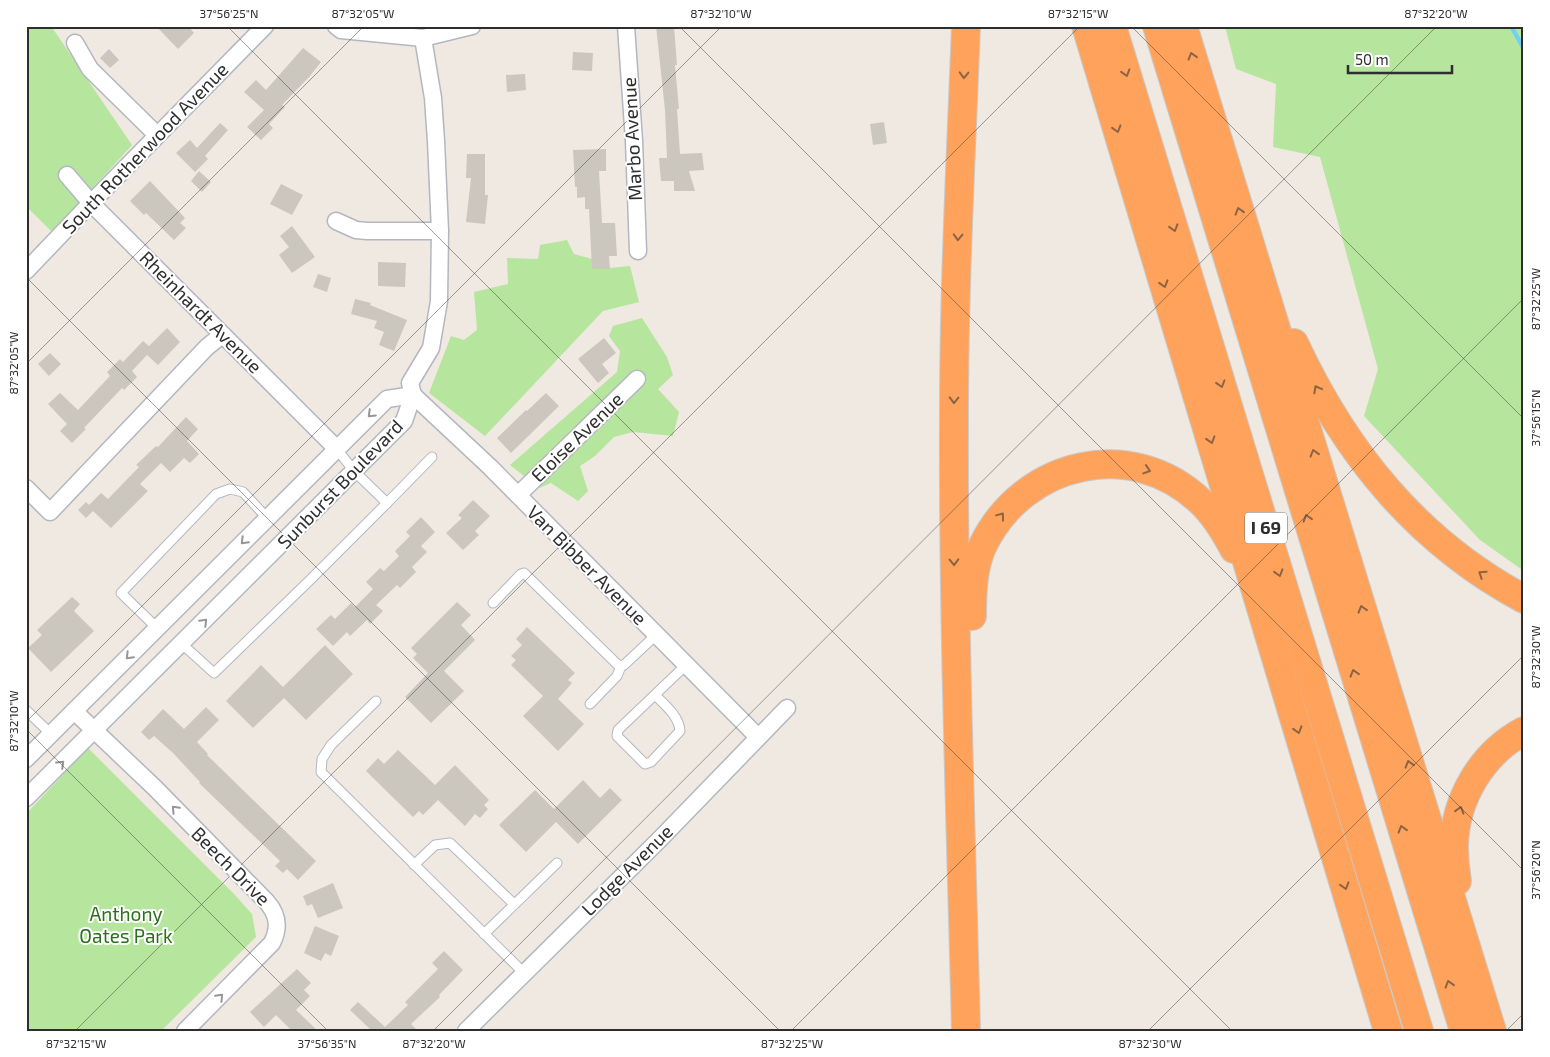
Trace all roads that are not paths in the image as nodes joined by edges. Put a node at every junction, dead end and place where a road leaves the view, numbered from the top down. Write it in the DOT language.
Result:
graph roads {
  1 [pos="265,26"];
  2 [pos="336,26"];
  3 [pos="472,26"];
  4 [pos="626,26"];
  5 [pos="966,26"];
  6 [pos="1086,26"];
  7 [pos="1112,26"];
  8 [pos="1157,26"];
  9 [pos="1183,26"];
  10 [pos="423,38"];
  11 [pos="76,43"];
  12 [pos="157,135"];
  13 [pos="67,175"];
  14 [pos="90,203"];
  15 [pos="336,220"];
  16 [pos="440,231"];
  17 [pos="638,252"];
  18 [pos="1254,258"];
  19 [pos="26,271"];
  20 [pos="222,334"];
  21 [pos="637,379"];
  22 [pos="413,395"];
  23 [pos="336,448"];
  24 [pos="432,457"];
  25 [pos="354,471"];
  26 [pos="26,488"];
  27 [pos="518,495"];
  28 [pos="386,503"];
  29 [pos="267,518"];
  30 [pos="1524,599"];
  31 [pos="493,603"];
  32 [pos="157,628"];
  33 [pos="656,635"];
  34 [pos="182,644"];
  35 [pos="686,665"];
  36 [pos="621,666"];
  37 [pos="1284,684"];
  38 [pos="655,695"];
  39 [pos="376,701"];
  40 [pos="590,704"];
  41 [pos="786,708"];
  42 [pos="26,710"];
  43 [pos="74,711"];
  44 [pos="95,730"];
  45 [pos="1524,731"];
  46 [pos="51,734"];
  47 [pos="758,737"];
  48 [pos="26,759"];
  49 [pos="26,798"];
  50 [pos="556,863"];
  51 [pos="414,865"];
  52 [pos="514,904"];
  53 [pos="484,934"];
  54 [pos="1464,945"];
  55 [pos="524,973"];
  56 [pos="185,1031"];
  57 [pos="466,1031"];
  58 [pos="966,1031"];
  59 [pos="982,1031"];
  60 [pos="1388,1031"];
  61 [pos="1419,1031"];
  62 [pos="1464,1031"];
  63 [pos="1492,1031"];
  1 -- 12 [label="street, South Rotherwood Avenue"];
  2 -- 10 [label="street"];
  3 -- 10 [label="street"];
  4 -- 17 [label="street, Marbo Avenue"];
  5 -- 58 [label="highway, one-way"];
  6 -- 37 [label="highway, one-way"];
  7 -- 61 [label="highway, I 69, one-way"];
  62 -- 8 [label="highway, I 69, one-way"];
  18 -- 9 [label="highway, one-way"];
  10 -- 16 [label="street"];
  11 -- 12 [label="street"];
  12 -- 14 [label="street, South Rotherwood Avenue"];
  13 -- 14 [label="street, Rheinhardt Avenue"];
  14 -- 19 [label="street, South Rotherwood Avenue"];
  14 -- 20 [label="street, Rheinhardt Avenue"];
  15 -- 16 [label="street"];
  16 -- 22 [label="street"];
  30 -- 18 [label="highway, one-way"];
  54 -- 18 [label="highway, one-way"];
  20 -- 23 [label="street, Rheinhardt Avenue"];
  20 -- 26 [label="street"];
  21 -- 27 [label="street, Eloise Avenue"];
  22 -- 23 [label="street, Sunburst Boulevard, one-way"];
  22 -- 25 [label="street, Sunburst Boulevard"];
  22 -- 27 [label="street, Van Bibber Avenue"];
  23 -- 25 [label="lane"];
  23 -- 29 [label="street, Sunburst Boulevard"];
  24 -- 28 [label="lane"];
  25 -- 28 [label="lane"];
  34 -- 25 [label="street, Sunburst Boulevard, one-way"];
  27 -- 33 [label="street, Van Bibber Avenue"];
  28 -- 34 [label="lane"];
  29 -- 32 [label="street, Sunburst Boulevard, one-way"];
  29 -- 32 [label="lane"];
  31 -- 36 [label="lane"];
  32 -- 43 [label="street, Sunburst Boulevard, one-way"];
  33 -- 35 [label="street, Van Bibber Avenue"];
  33 -- 36 [label="lane"];
  34 -- 44 [label="street, Sunburst Boulevard"];
  35 -- 38 [label="lane"];
  35 -- 47 [label="street, Van Bibber Avenue"];
  36 -- 40 [label="lane"];
  59 -- 37 [label="highway, one-way"];
  37 -- 60 [label="highway, one-way"];
  38 -- 38 [label="lane"];
  39 -- 51 [label="lane"];
  41 -- 47 [label="street, Lodge Avenue"];
  42 -- 46 [label="lane"];
  43 -- 44 [label="street, Beech Drive"];
  43 -- 46 [label="street, Sunburst Boulevard"];
  49 -- 44 [label="street, Sunburst Boulevard, one-way"];
  56 -- 44 [label="street, Beech Drive, one-way"];
  54 -- 45 [label="highway, one-way"];
  46 -- 48 [label="street, Sunburst Boulevard"];
  47 -- 55 [label="street, Lodge Avenue"];
  50 -- 52 [label="lane"];
  51 -- 52 [label="lane"];
  51 -- 53 [label="lane"];
  52 -- 53 [label="lane"];
  53 -- 55 [label="lane"];
  54 -- 63 [label="highway"];
  55 -- 57 [label="street, Lodge Avenue"];
}
